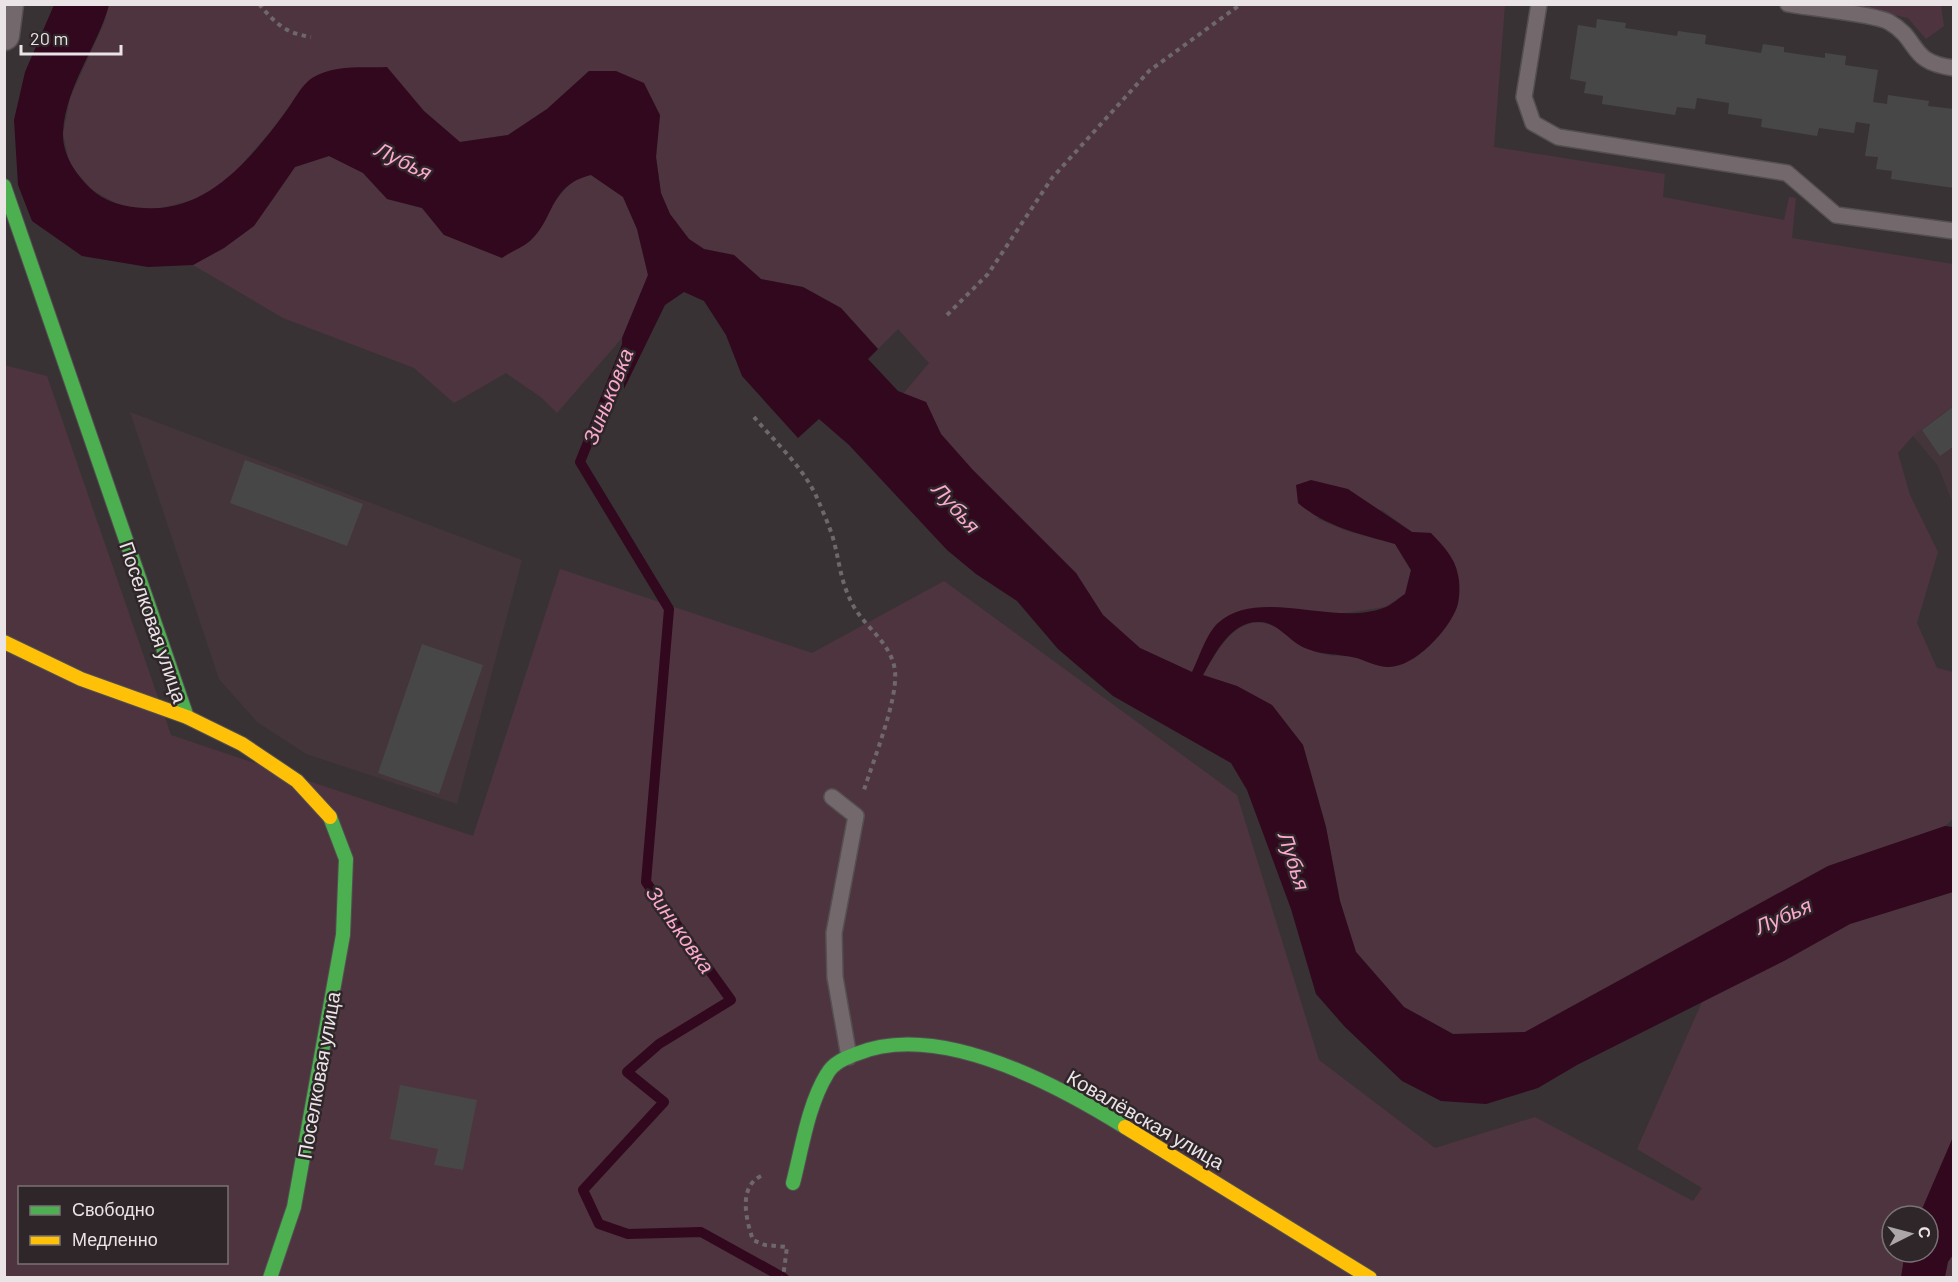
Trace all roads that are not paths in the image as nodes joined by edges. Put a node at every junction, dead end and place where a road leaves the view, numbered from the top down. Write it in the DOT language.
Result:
graph roads {
  1 [pos="8,4"];
  2 [pos="1539,4"];
  3 [pos="1788,4"];
  4 [pos="4,35"];
  5 [pos="1953,68"];
  6 [pos="4,186"];
  7 [pos="1953,231"];
  8 [pos="4,642"];
  9 [pos="187,717"];
  10 [pos="832,797"];
  11 [pos="849,1057"];
  12 [pos="793,1183"];
  13 [pos="270,1278"];
  14 [pos="1370,1278"];
  1 -- 4 [label="street"];
  2 -- 7 [label="lane"];
  3 -- 5 [label="lane"];
  6 -- 9 [label="street, Поселковая улица"];
  8 -- 9 [label="street"];
  9 -- 13 [label="street, Поселковая улица"];
  10 -- 11 [label="lane"];
  11 -- 12 [label="street, Ковалёвская улица"];
  11 -- 14 [label="street, Ковалёвская улица"];
}
